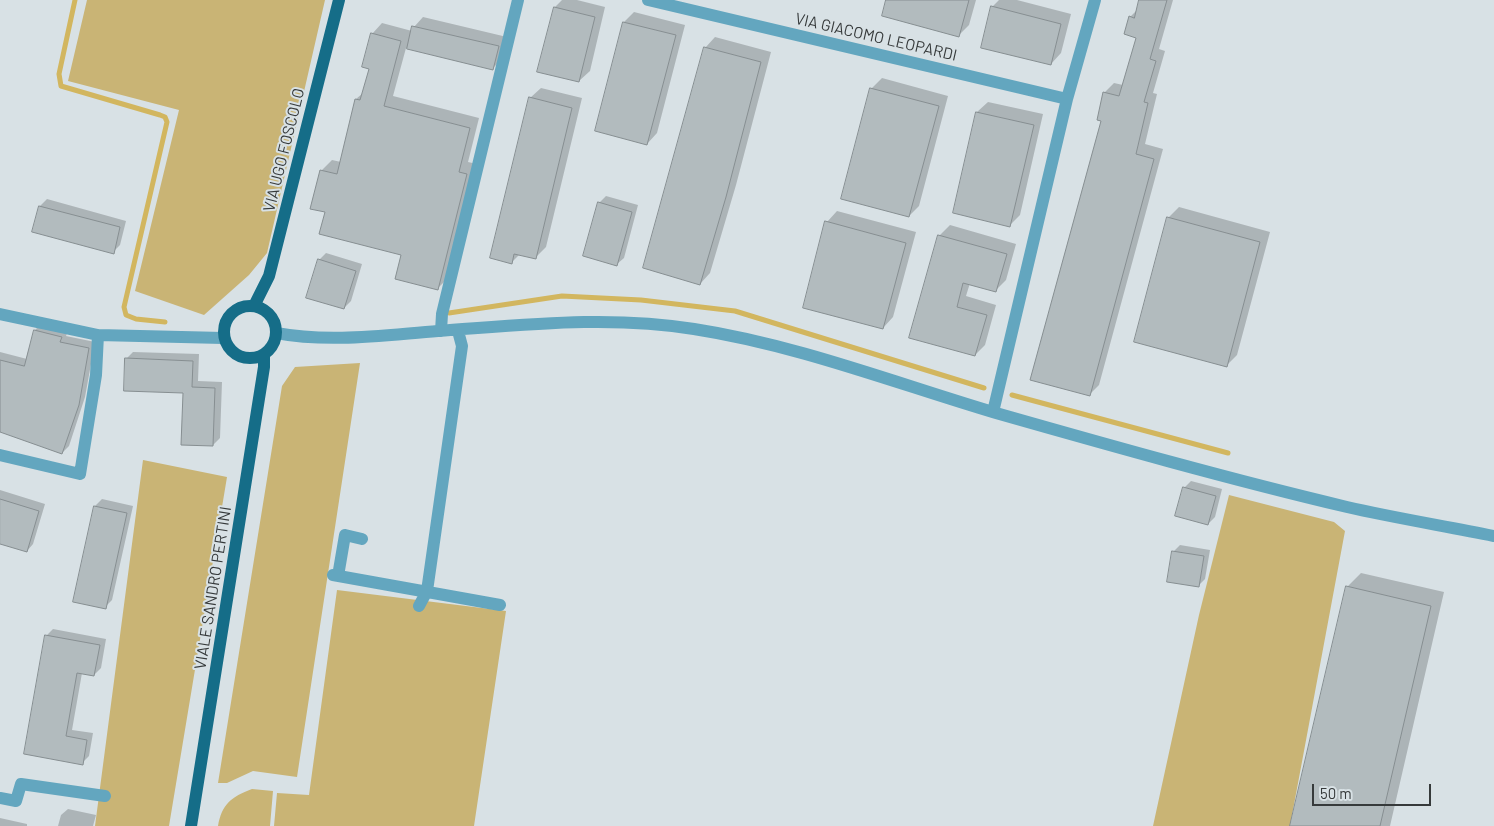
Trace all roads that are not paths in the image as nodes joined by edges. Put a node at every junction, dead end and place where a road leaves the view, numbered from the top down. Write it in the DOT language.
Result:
graph roads {
  1 [pos="339,0"];
  2 [pos="518,0"];
  3 [pos="648,0"];
  4 [pos="1094,0"];
  5 [pos="1067,99"];
  6 [pos="254,306"];
  7 [pos="0,314"];
  8 [pos="441,331"];
  9 [pos="458,331"];
  10 [pos="276,333"];
  11 [pos="98,334"];
  12 [pos="223,338"];
  13 [pos="264,354"];
  14 [pos="993,412"];
  15 [pos="0,455"];
  16 [pos="1494,536"];
  17 [pos="362,539"];
  18 [pos="427,591"];
  19 [pos="500,605"];
  20 [pos="418,606"];
  21 [pos="104,796"];
  22 [pos="0,798"];
  23 [pos="191,826"];
  1 -- 6 [label="main road, VIA UGO FOSCOLO"];
  2 -- 8 [label="street"];
  3 -- 5 [label="street, VIA GIACOMO LEOPARDI"];
  4 -- 5 [label="street"];
  5 -- 14 [label="street"];
  6 -- 10 [label="main road"];
  6 -- 12 [label="main road"];
  7 -- 11 [label="street"];
  8 -- 9 [label="street"];
  8 -- 10 [label="street"];
  9 -- 14 [label="street"];
  9 -- 18 [label="street"];
  10 -- 13 [label="main road"];
  11 -- 12 [label="street"];
  11 -- 15 [label="street"];
  12 -- 13 [label="main road"];
  13 -- 23 [label="main road, VIALE SANDRO PERTINI"];
  14 -- 16 [label="street"];
  17 -- 18 [label="street"];
  18 -- 19 [label="street"];
  18 -- 20 [label="street"];
  21 -- 22 [label="street"];
}
